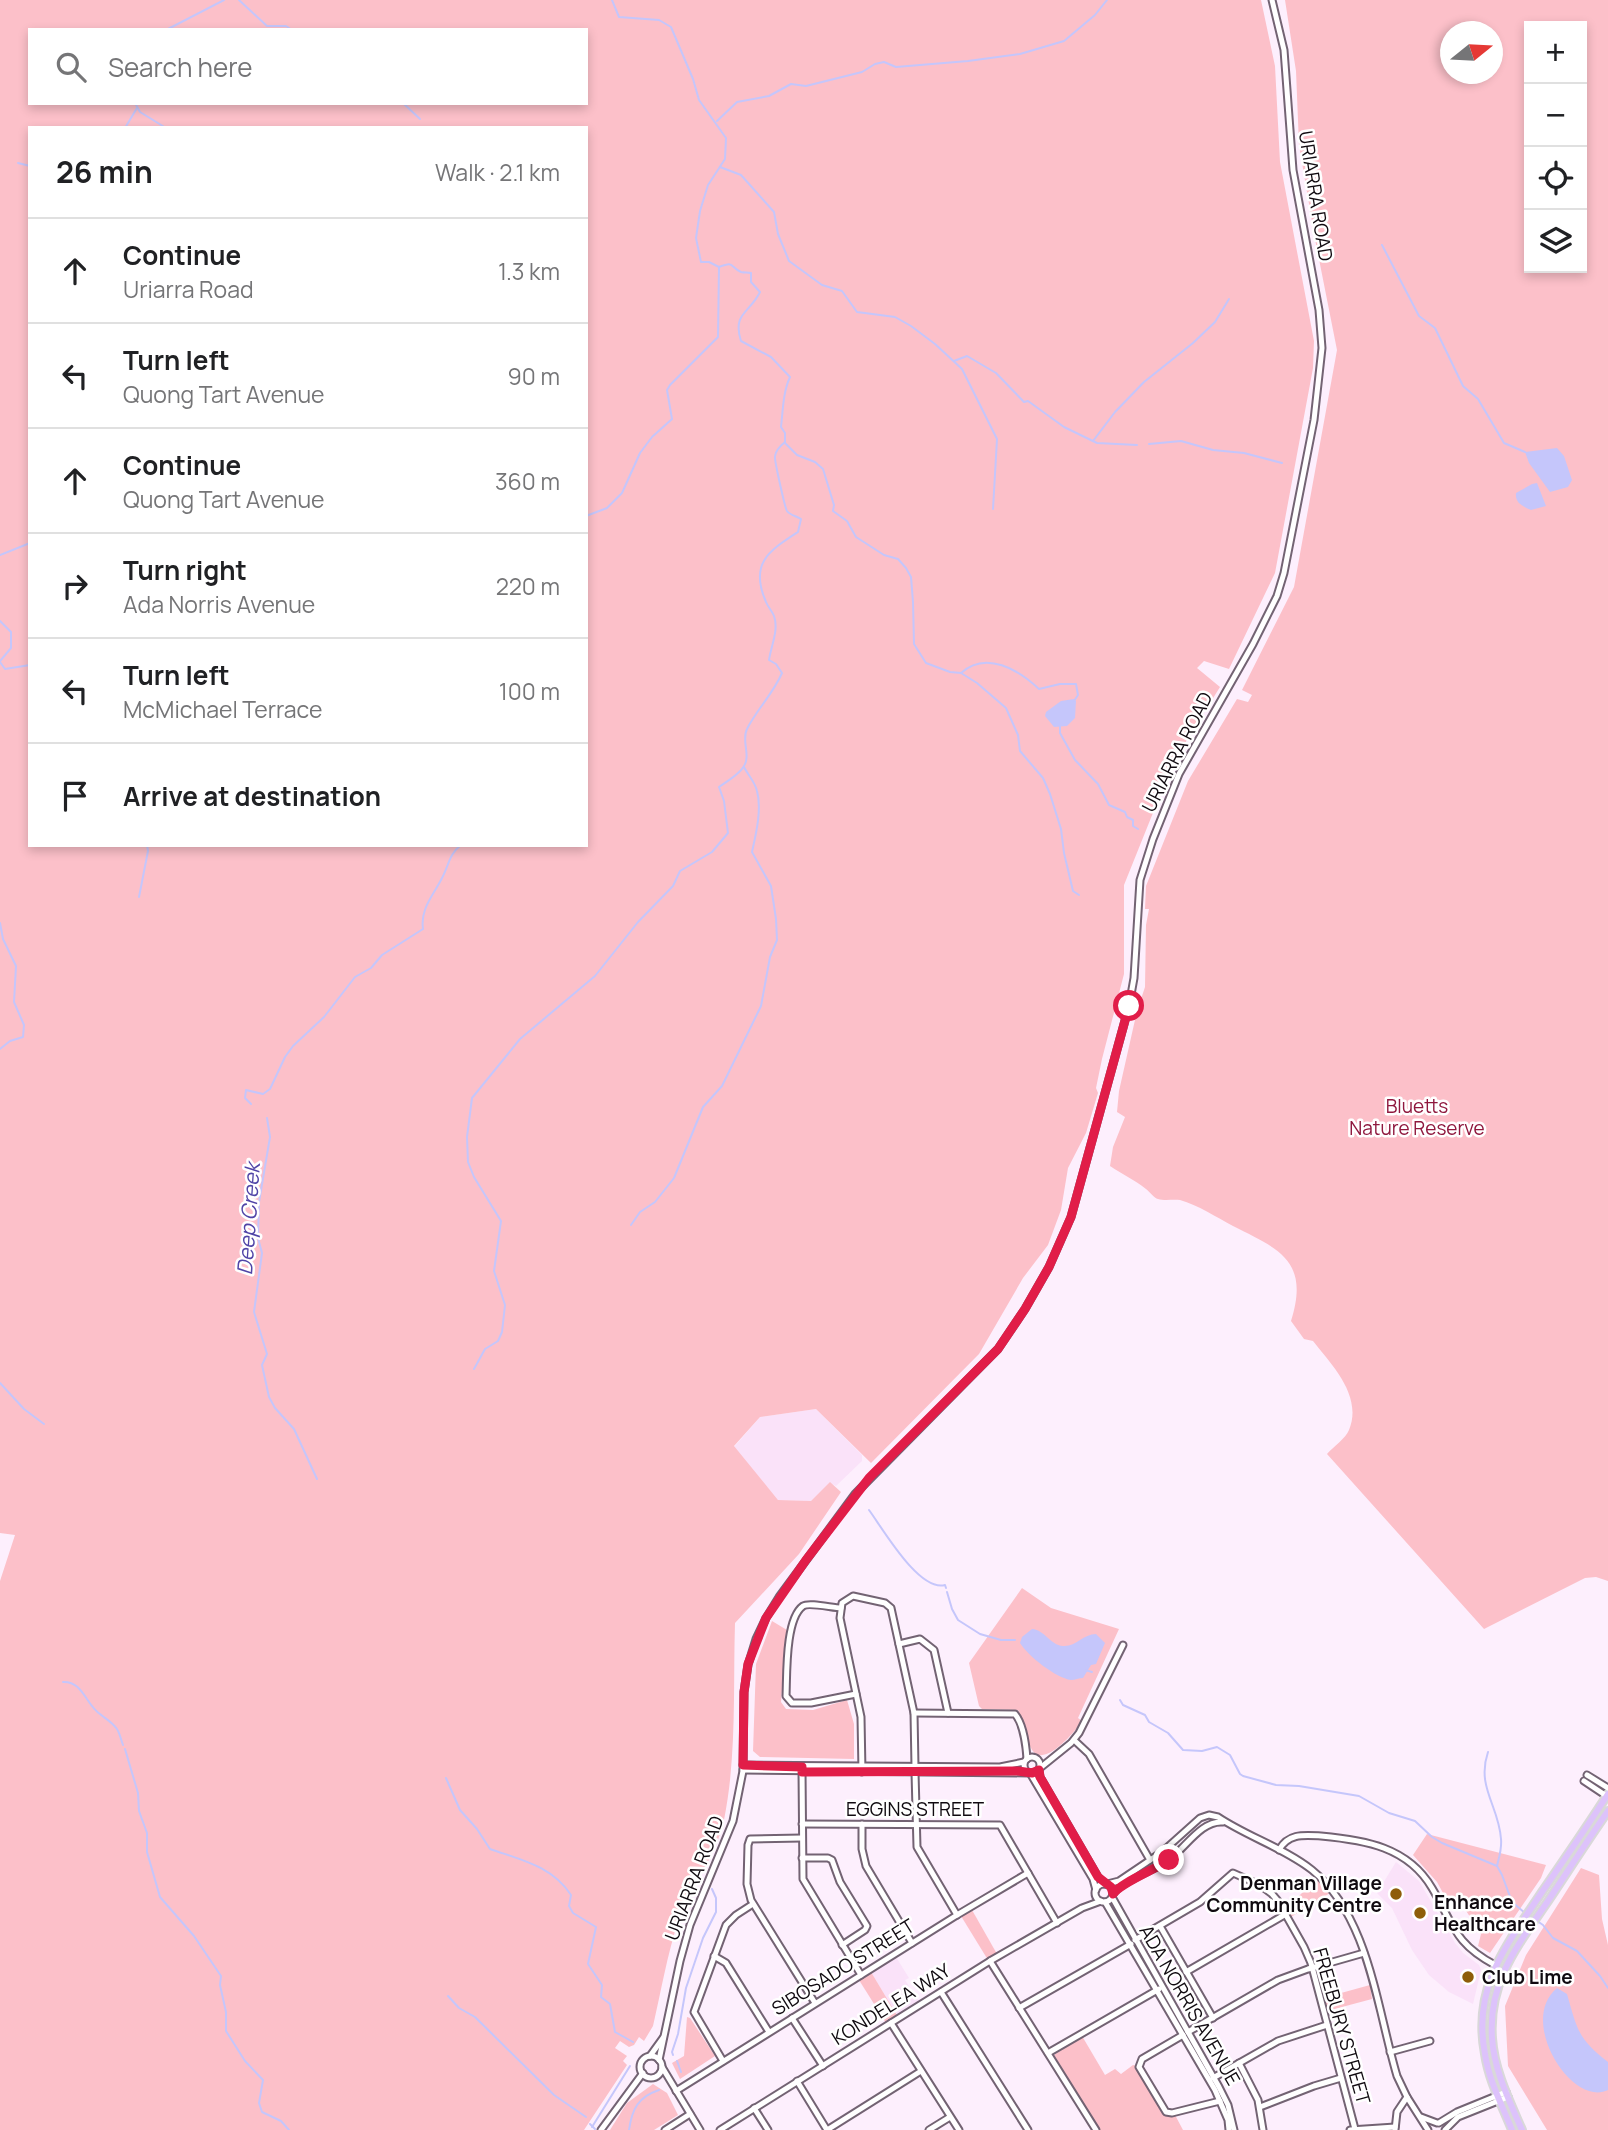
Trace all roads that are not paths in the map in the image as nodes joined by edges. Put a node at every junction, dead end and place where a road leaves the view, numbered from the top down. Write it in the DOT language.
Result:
graph roads {
  1 [pos="1272,0"];
  2 [pos="841,1608"];
  3 [pos="899,1644"];
  4 [pos="1123,1645"];
  5 [pos="856,1694"];
  6 [pos="914,1713"];
  7 [pos="948,1713"];
  8 [pos="1074,1740"];
  9 [pos="1026,1745"];
  10 [pos="1053,1756"];
  11 [pos="1035,1757"];
  12 [pos="1026,1760"];
  13 [pos="743,1768"];
  14 [pos="802,1769"];
  15 [pos="862,1769"];
  16 [pos="915,1769"];
  17 [pos="1039,1769"];
  18 [pos="1029,1773"];
  19 [pos="1608,1788"];
  20 [pos="1608,1796"];
  21 [pos="1608,1811"];
  22 [pos="1203,1817"];
  23 [pos="1226,1823"];
  24 [pos="802,1824"];
  25 [pos="862,1824"];
  26 [pos="915,1824"];
  27 [pos="1207,1825"];
  28 [pos="802,1838"];
  29 [pos="1279,1850"];
  30 [pos="802,1858"];
  31 [pos="1150,1860"];
  32 [pos="1028,1873"];
  33 [pos="1106,1884"];
  34 [pos="1096,1891"];
  35 [pos="1113,1896"];
  36 [pos="1103,1902"];
  37 [pos="753,1904"];
  38 [pos="1082,1908"];
  39 [pos="1286,1914"];
  40 [pos="957,1915"];
  41 [pos="1057,1923"];
  42 [pos="1160,1926"];
  43 [pos="1133,1942"];
  44 [pos="912,1943"];
  45 [pos="842,1945"];
  46 [pos="1364,1953"];
  47 [pos="714,1956"];
  48 [pos="990,1961"];
  49 [pos="1495,1965"];
  50 [pos="1312,1968"];
  51 [pos="1504,1969"];
  52 [pos="1186,1972"];
  53 [pos="861,1975"];
  54 [pos="1160,1989"];
  55 [pos="941,1992"];
  56 [pos="815,2003"];
  57 [pos="1020,2008"];
  58 [pos="792,2018"];
  59 [pos="1213,2018"];
  60 [pos="891,2023"];
  61 [pos="1327,2025"];
  62 [pos="769,2032"];
  63 [pos="1186,2034"];
  64 [pos="664,2035"];
  65 [pos="1430,2041"];
  66 [pos="1390,2052"];
  67 [pos="1048,2053"];
  68 [pos="650,2056"];
  69 [pos="659,2060"];
  70 [pos="723,2061"];
  71 [pos="1239,2063"];
  72 [pos="823,2066"];
  73 [pos="662,2067"];
  74 [pos="921,2071"];
  75 [pos="646,2075"];
  76 [pos="657,2076"];
  77 [pos="1341,2078"];
  78 [pos="1212,2079"];
  79 [pos="797,2081"];
  80 [pos="674,2089"];
  81 [pos="1507,2094"];
  82 [pos="1407,2097"];
  83 [pos="1499,2098"];
  84 [pos="1220,2101"];
  85 [pos="1260,2107"];
  86 [pos="754,2108"];
  87 [pos="690,2114"];
  88 [pos="950,2117"];
  89 [pos="1421,2117"];
  90 [pos="1438,2123"];
  91 [pos="1395,2128"];
  92 [pos="1353,2129"];
  93 [pos="601,2130"];
  94 [pos="664,2130"];
  95 [pos="700,2130"];
  96 [pos="720,2130"];
  97 [pos="768,2130"];
  98 [pos="827,2130"];
  99 [pos="929,2130"];
  100 [pos="959,2130"];
  101 [pos="1028,2130"];
  102 [pos="1096,2130"];
  103 [pos="1231,2130"];
  104 [pos="1263,2130"];
  105 [pos="1428,2130"];
  106 [pos="1445,2130"];
  107 [pos="1511,2130"];
  108 [pos="1522,2130"];
  1 -- 13 [label="street, URIARRA ROAD"];
  2 -- 3 [label="street"];
  2 -- 5 [label="street"];
  2 -- 5 [label="street"];
  3 -- 6 [label="street"];
  3 -- 7 [label="street"];
  4 -- 8 [label="street"];
  5 -- 15 [label="street"];
  6 -- 7 [label="street"];
  6 -- 16 [label="street"];
  7 -- 9 [label="street"];
  8 -- 10 [label="street"];
  8 -- 31 [label="street"];
  9 -- 11 [label="street"];
  9 -- 12 [label="street"];
  10 -- 11 [label="street"];
  10 -- 17 [label="street"];
  11 -- 12 [label="street"];
  11 -- 17 [label="street"];
  12 -- 16 [label="street"];
  12 -- 18 [label="street"];
  13 -- 14 [label="street"];
  13 -- 64 [label="street, URIARRA ROAD"];
  14 -- 15 [label="street"];
  14 -- 24 [label="street"];
  15 -- 16 [label="street"];
  16 -- 18 [label="street"];
  16 -- 26 [label="street"];
  17 -- 18 [label="street"];
  17 -- 33 [label="street"];
  18 -- 34 [label="street"];
  19 -- 20 [label="street"];
  20 -- 49 [label="main road"];
  21 -- 51 [label="main road"];
  22 -- 23 [label="street"];
  22 -- 27 [label="street"];
  22 -- 31 [label="street, KONDELEA WAY"];
  23 -- 27 [label="street"];
  23 -- 29 [label="street"];
  24 -- 25 [label="street, EGGINS STREET"];
  24 -- 28 [label="street"];
  25 -- 26 [label="street, EGGINS STREET"];
  25 -- 44 [label="street"];
  26 -- 32 [label="street, EGGINS STREET"];
  26 -- 40 [label="street"];
  27 -- 35 [label="street, KONDELEA WAY"];
  28 -- 30 [label="street"];
  28 -- 37 [label="street"];
  29 -- 46 [label="street"];
  29 -- 49 [label="street"];
  30 -- 45 [label="street"];
  30 -- 45 [label="street"];
  31 -- 33 [label="street, KONDELEA WAY"];
  32 -- 40 [label="street, SIBOSADO STREET"];
  32 -- 41 [label="street, EGGINS STREET"];
  33 -- 34 [label="street, KONDELEA WAY"];
  33 -- 35 [label="street, ADA NORRIS AVENUE"];
  34 -- 36 [label="street, ADA NORRIS AVENUE"];
  34 -- 38 [label="street, KONDELEA WAY"];
  35 -- 36 [label="street, KONDELEA WAY"];
  35 -- 43 [label="street, ADA NORRIS AVENUE"];
  36 -- 38 [label="street, KONDELEA WAY"];
  36 -- 43 [label="street, ADA NORRIS AVENUE"];
  37 -- 47 [label="street"];
  37 -- 56 [label="street"];
  38 -- 41 [label="street, KONDELEA WAY"];
  39 -- 42 [label="street, FREEBURY STREET"];
  39 -- 50 [label="street, FREEBURY STREET"];
  39 -- 52 [label="street"];
  40 -- 44 [label="street, SIBOSADO STREET"];
  41 -- 48 [label="street, KONDELEA WAY"];
  42 -- 43 [label="street, FREEBURY STREET"];
  42 -- 52 [label="street"];
  43 -- 54 [label="street, ADA NORRIS AVENUE"];
  43 -- 57 [label="street, FREEBURY STREET"];
  44 -- 53 [label="street, SIBOSADO STREET"];
  45 -- 53 [label="street"];
  46 -- 50 [label="street"];
  46 -- 66 [label="street"];
  47 -- 62 [label="street"];
  47 -- 70 [label="street"];
  48 -- 55 [label="street, KONDELEA WAY"];
  48 -- 57 [label="street"];
  49 -- 51 [label="main road"];
  49 -- 83 [label="main road"];
  50 -- 59 [label="street"];
  50 -- 61 [label="street, FREEBURY STREET"];
  51 -- 81 [label="main road"];
  52 -- 59 [label="street"];
  53 -- 56 [label="street, SIBOSADO STREET"];
  54 -- 63 [label="street, ADA NORRIS AVENUE"];
  54 -- 67 [label="street"];
  55 -- 60 [label="street, KONDELEA WAY"];
  55 -- 101 [label="street"];
  56 -- 58 [label="street, SIBOSADO STREET"];
  57 -- 67 [label="street"];
  58 -- 62 [label="street, SIBOSADO STREET"];
  58 -- 72 [label="street"];
  59 -- 63 [label="street"];
  60 -- 72 [label="street, KONDELEA WAY"];
  60 -- 74 [label="street"];
  61 -- 71 [label="street"];
  61 -- 77 [label="street, FREEBURY STREET"];
  62 -- 70 [label="street, SIBOSADO STREET"];
  63 -- 78 [label="street, ADA NORRIS AVENUE"];
  63 -- 84 [label="street"];
  64 -- 68 [label="street, URIARRA ROAD"];
  64 -- 69 [label="street, URIARRA ROAD"];
  65 -- 66 [label="street"];
  66 -- 82 [label="street"];
  67 -- 102 [label="street"];
  68 -- 69 [label="street"];
  68 -- 75 [label="street"];
  69 -- 73 [label="street"];
  70 -- 80 [label="street, SIBOSADO STREET"];
  71 -- 78 [label="street"];
  71 -- 85 [label="street"];
  72 -- 79 [label="street, KONDELEA WAY"];
  73 -- 76 [label="street"];
  73 -- 80 [label="street"];
  74 -- 88 [label="street"];
  74 -- 98 [label="street"];
  75 -- 76 [label="street"];
  75 -- 93 [label="street"];
  76 -- 80 [label="street"];
  77 -- 85 [label="street"];
  77 -- 92 [label="street, FREEBURY STREET"];
  78 -- 84 [label="street, ADA NORRIS AVENUE"];
  78 -- 103 [label="street, ADA NORRIS AVENUE"];
  79 -- 86 [label="street, KONDELEA WAY"];
  79 -- 98 [label="street"];
  80 -- 87 [label="street"];
  81 -- 83 [label="street"];
  81 -- 108 [label="main road"];
  82 -- 89 [label="street"];
  82 -- 91 [label="street"];
  83 -- 90 [label="street"];
  83 -- 106 [label="street"];
  83 -- 107 [label="main road"];
  84 -- 103 [label="street, ADA NORRIS AVENUE"];
  85 -- 104 [label="street"];
  86 -- 96 [label="street, KONDELEA WAY"];
  86 -- 97 [label="street"];
  87 -- 94 [label="street"];
  87 -- 95 [label="street"];
  88 -- 99 [label="street"];
  88 -- 100 [label="street"];
  89 -- 90 [label="street"];
  89 -- 105 [label="street"];
  90 -- 105 [label="street"];
  90 -- 106 [label="street"];
  91 -- 92 [label="street"];
}
